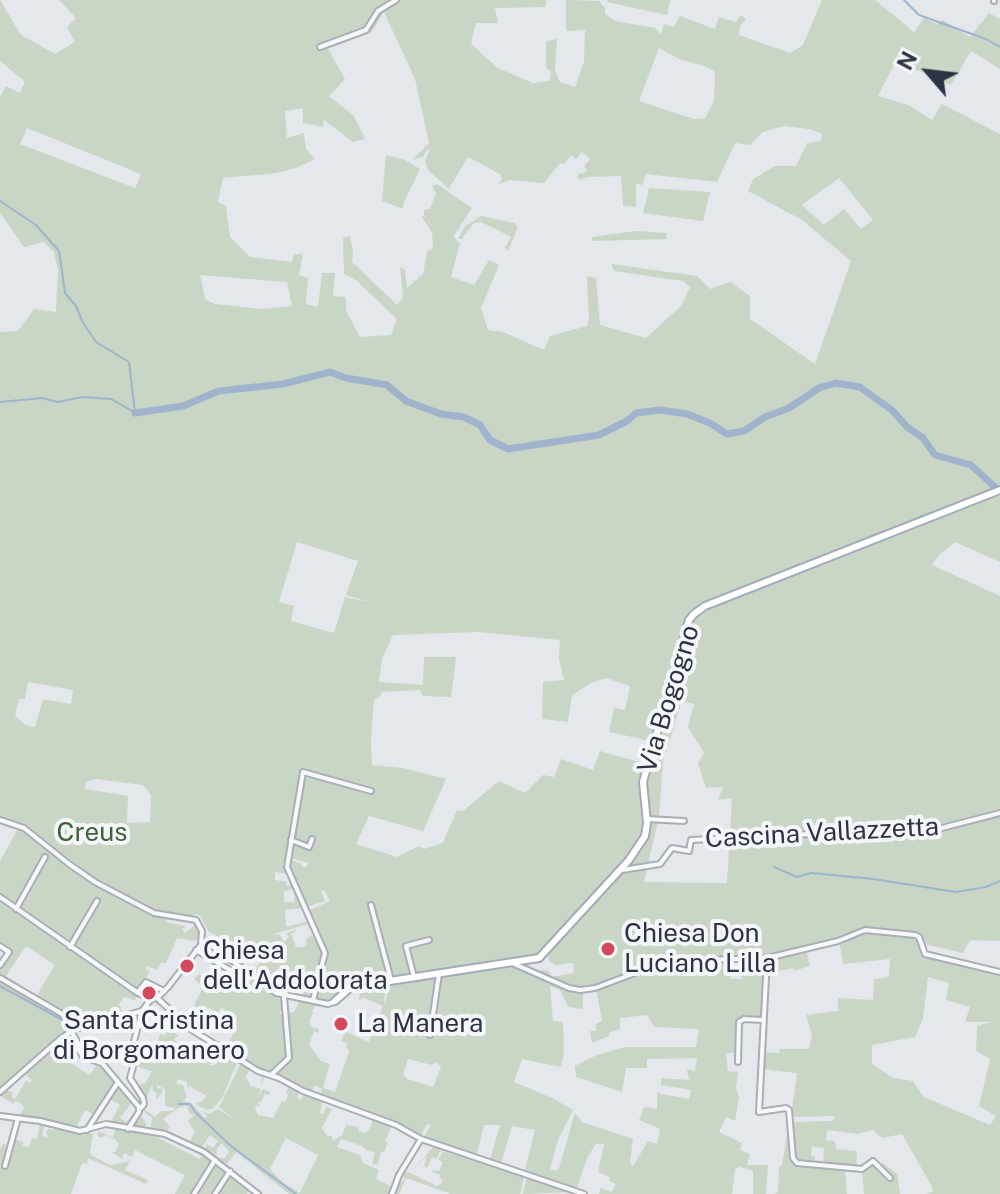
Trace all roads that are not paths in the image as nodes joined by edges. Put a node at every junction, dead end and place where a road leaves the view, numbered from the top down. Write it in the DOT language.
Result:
graph roads {
  1 [pos="396,0"];
  2 [pos="320,47"];
  3 [pos="1000,490"];
  4 [pos="371,791"];
  5 [pos="1000,813"];
  6 [pos="646,819"];
  7 [pos="0,820"];
  8 [pos="684,821"];
  9 [pos="312,839"];
  10 [pos="291,840"];
  11 [pos="45,857"];
  12 [pos="620,870"];
  13 [pos="0,897"];
  14 [pos="97,901"];
  15 [pos="371,905"];
  16 [pos="16,909"];
  17 [pos="429,940"];
  18 [pos="0,946"];
  19 [pos="70,947"];
  20 [pos="198,947"];
  21 [pos="767,958"];
  22 [pos="512,963"];
  23 [pos="0,965"];
  24 [pos="230,970"];
  25 [pos="1000,972"];
  26 [pos="439,973"];
  27 [pos="414,977"];
  28 [pos="0,978"];
  29 [pos="391,981"];
  30 [pos="164,991"];
  31 [pos="138,993"];
  32 [pos="284,996"];
  33 [pos="154,998"];
  34 [pos="313,1000"];
  35 [pos="335,1001"];
  36 [pos="142,1011"];
  37 [pos="764,1020"];
  38 [pos="73,1030"];
  39 [pos="430,1035"];
  40 [pos="60,1039"];
  41 [pos="78,1048"];
  42 [pos="738,1062"];
  43 [pos="271,1075"];
  44 [pos="118,1082"];
  45 [pos="0,1092"];
  46 [pos="140,1110"];
  47 [pos="0,1116"];
  48 [pos="18,1117"];
  49 [pos="128,1129"];
  50 [pos="87,1131"];
  51 [pos="421,1139"];
  52 [pos="215,1160"];
  53 [pos="5,1166"];
  54 [pos="230,1171"];
  55 [pos="890,1178"];
  56 [pos="194,1194"];
  57 [pos="215,1194"];
  58 [pos="258,1194"];
  59 [pos="392,1194"];
  60 [pos="584,1194"];
  1 -- 2 [label="street"];
  3 -- 6 [label="main road, Via Bogogno"];
  4 -- 10 [label="street"];
  5 -- 12 [label="street, Cascina Vallazzetta"];
  6 -- 8 [label="street"];
  6 -- 12 [label="main road, Via Bogogno"];
  7 -- 20 [label="street"];
  9 -- 10 [label="street"];
  10 -- 34 [label="street"];
  11 -- 16 [label="street"];
  12 -- 22 [label="main road, Via Bogogno"];
  13 -- 16 [label="street"];
  14 -- 19 [label="street"];
  15 -- 29 [label="street"];
  16 -- 19 [label="street"];
  17 -- 27 [label="street"];
  18 -- 23 [label="street"];
  19 -- 31 [label="street"];
  20 -- 24 [label="street"];
  20 -- 30 [label="street"];
  20 -- 32 [label="street"];
  21 -- 22 [label="street"];
  21 -- 25 [label="street"];
  21 -- 37 [label="street"];
  22 -- 26 [label="main road, Via Bogogno"];
  26 -- 27 [label="main road, Via Bogogno"];
  26 -- 39 [label="street"];
  27 -- 29 [label="main road, Via Bogogno"];
  28 -- 38 [label="street"];
  29 -- 35 [label="main road, Via Bogogno"];
  30 -- 31 [label="street"];
  30 -- 33 [label="street"];
  31 -- 33 [label="street"];
  32 -- 34 [label="street"];
  32 -- 43 [label="street"];
  33 -- 36 [label="street"];
  33 -- 43 [label="street"];
  34 -- 35 [label="street"];
  36 -- 38 [label="street"];
  36 -- 46 [label="street"];
  37 -- 42 [label="street"];
  37 -- 55 [label="street"];
  38 -- 40 [label="street"];
  38 -- 41 [label="street"];
  40 -- 41 [label="street"];
  40 -- 45 [label="street"];
  41 -- 44 [label="street"];
  43 -- 51 [label="street"];
  44 -- 46 [label="street"];
  44 -- 50 [label="street"];
  46 -- 49 [label="street"];
  47 -- 48 [label="street"];
  48 -- 50 [label="street"];
  48 -- 53 [label="street"];
  49 -- 50 [label="street"];
  49 -- 52 [label="street"];
  51 -- 59 [label="street"];
  51 -- 60 [label="street"];
  52 -- 54 [label="street"];
  52 -- 56 [label="street"];
  54 -- 57 [label="street"];
  54 -- 58 [label="street"];
}
